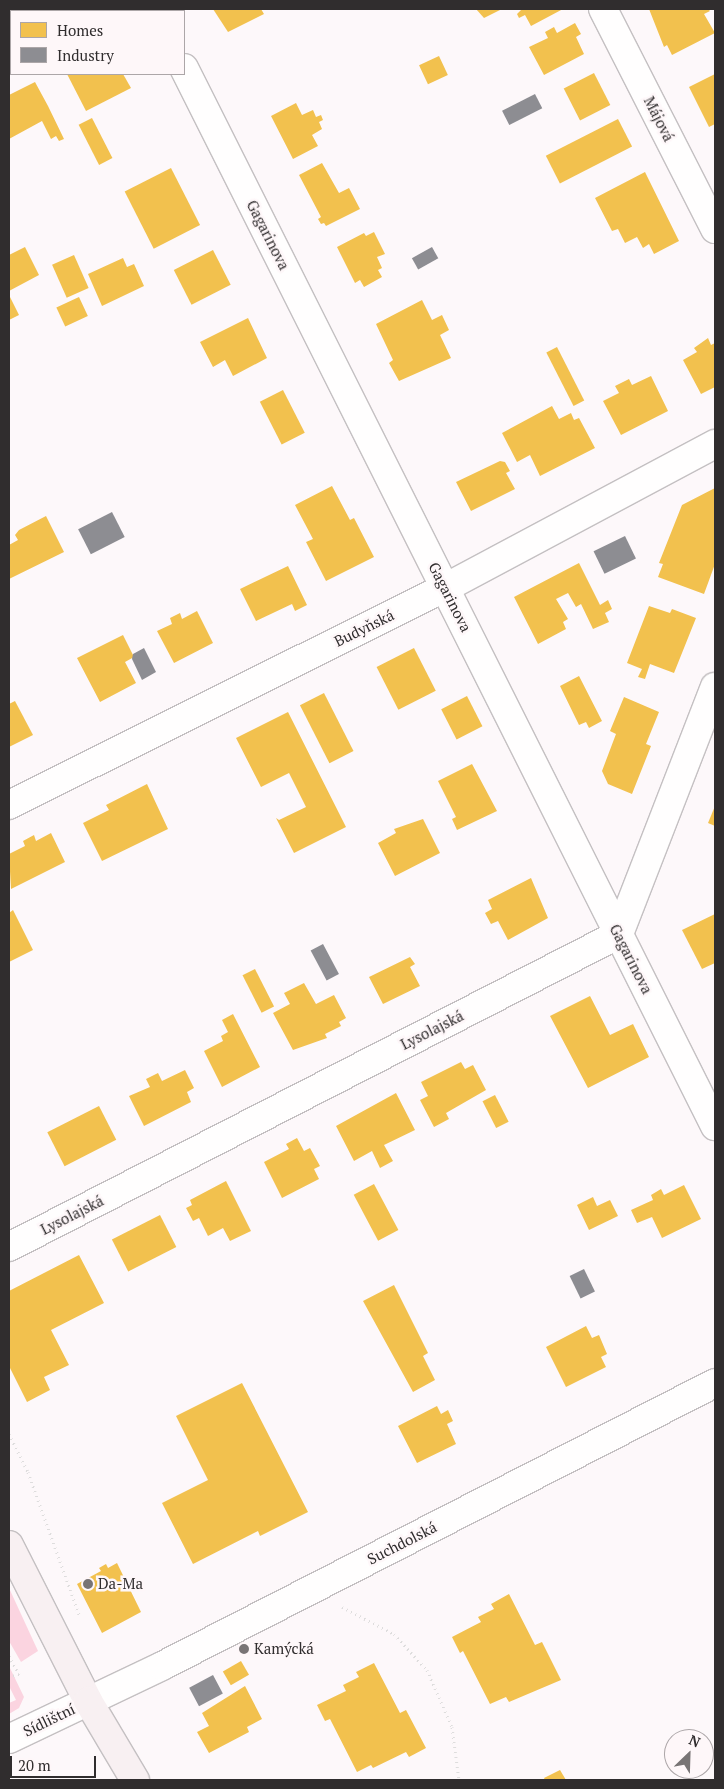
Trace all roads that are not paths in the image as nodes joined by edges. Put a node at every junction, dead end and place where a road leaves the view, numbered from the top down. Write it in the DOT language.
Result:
graph roads {
  1 [pos="603,9"];
  2 [pos="185,70"];
  3 [pos="715,229"];
  4 [pos="715,444"];
  5 [pos="445,588"];
  6 [pos="715,687"];
  7 [pos="9,805"];
  8 [pos="619,934"];
  9 [pos="715,1126"];
  10 [pos="9,1248"];
  11 [pos="715,1383"];
  12 [pos="9,1545"];
  13 [pos="88,1701"];
  14 [pos="9,1739"];
  15 [pos="135,1780"];
  1 -- 3 [label="street, Májová"];
  2 -- 5 [label="street, Gagarinova"];
  4 -- 5 [label="street, Budyňská"];
  5 -- 7 [label="street, Budyňská"];
  5 -- 8 [label="street, Gagarinova"];
  6 -- 8 [label="street"];
  8 -- 9 [label="street, Gagarinova"];
  8 -- 10 [label="street, Lysolajská"];
  11 -- 13 [label="street, Suchdolská"];
  12 -- 13 [label="main road"];
  13 -- 14 [label="street, Sídlištní"];
  13 -- 15 [label="main road"];
}
